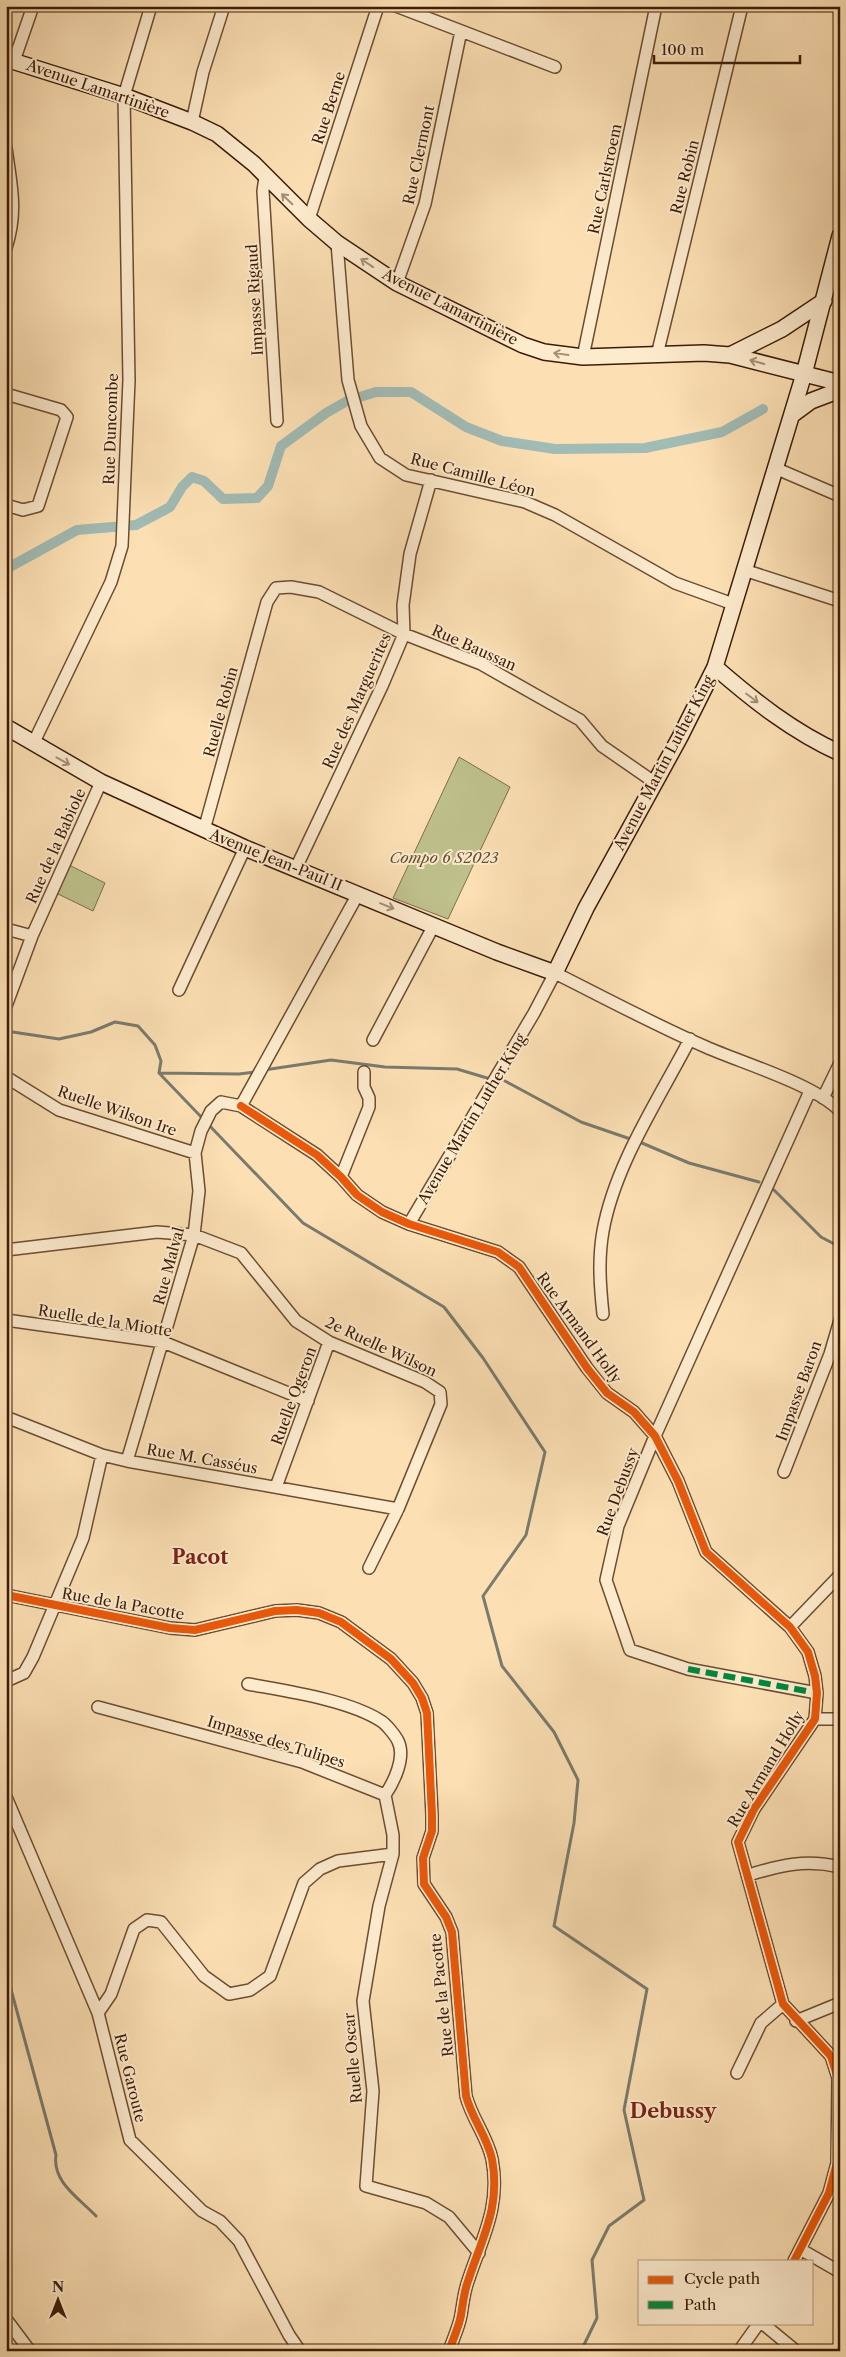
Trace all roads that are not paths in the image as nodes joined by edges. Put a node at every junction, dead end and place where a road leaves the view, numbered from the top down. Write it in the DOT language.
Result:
graph roads {
  1 [pos="33,6"];
  2 [pos="151,6"];
  3 [pos="224,6"];
  4 [pos="378,6"];
  5 [pos="396,6"];
  6 [pos="656,6"];
  7 [pos="742,6"];
  8 [pos="460,31"];
  9 [pos="10,60"];
  10 [pos="555,67"];
  11 [pos="124,96"];
  12 [pos="192,122"];
  13 [pos="6,148"];
  14 [pos="265,177"];
  15 [pos="10,199"];
  16 [pos="309,219"];
  17 [pos="840,236"];
  18 [pos="337,243"];
  19 [pos="6,248"];
  20 [pos="836,266"];
  21 [pos="397,283"];
  22 [pos="824,301"];
  23 [pos="657,355"];
  24 [pos="730,355"];
  25 [pos="583,357"];
  26 [pos="804,374"];
  27 [pos="840,383"];
  28 [pos="840,390"];
  29 [pos="6,394"];
  30 [pos="792,415"];
  31 [pos="277,421"];
  32 [pos="775,468"];
  33 [pos="431,480"];
  34 [pos="840,496"];
  35 [pos="6,505"];
  36 [pos="744,570"];
  37 [pos="840,601"];
  38 [pos="267,602"];
  39 [pos="733,604"];
  40 [pos="404,634"];
  41 [pos="715,667"];
  42 [pos="6,727"];
  43 [pos="32,744"];
  44 [pos="840,753"];
  45 [pos="101,782"];
  46 [pos="654,782"];
  47 [pos="204,830"];
  48 [pos="245,848"];
  49 [pos="296,868"];
  50 [pos="358,894"];
  51 [pos="434,925"];
  52 [pos="6,929"];
  53 [pos="32,936"];
  54 [pos="555,973"];
  55 [pos="180,990"];
  56 [pos="6,1006"];
  57 [pos="373,1040"];
  58 [pos="690,1040"];
  59 [pos="840,1063"];
  60 [pos="364,1072"];
  61 [pos="6,1077"];
  62 [pos="810,1091"];
  63 [pos="823,1098"];
  64 [pos="241,1106"];
  65 [pos="840,1111"];
  66 [pos="195,1153"];
  67 [pos="342,1177"];
  68 [pos="409,1224"];
  69 [pos="194,1235"];
  70 [pos="6,1250"];
  71 [pos="603,1314"];
  72 [pos="6,1320"];
  73 [pos="840,1320"];
  74 [pos="163,1342"];
  75 [pos="329,1342"];
  76 [pos="308,1401"];
  77 [pos="6,1417"];
  78 [pos="656,1436"];
  79 [pos="102,1455"];
  80 [pos="127,1461"];
  81 [pos="784,1472"];
  82 [pos="276,1487"];
  83 [pos="398,1509"];
  84 [pos="369,1568"];
  85 [pos="840,1575"];
  86 [pos="6,1595"];
  87 [pos="54,1605"];
  88 [pos="790,1627"];
  89 [pos="6,1681"];
  90 [pos="248,1684"];
  91 [pos="817,1693"];
  92 [pos="98,1707"];
  93 [pos="815,1719"];
  94 [pos="840,1719"];
  95 [pos="385,1795"];
  96 [pos="6,1797"];
  97 [pos="393,1854"];
  98 [pos="840,1867"];
  99 [pos="749,1875"];
  100 [pos="840,2003"];
  101 [pos="783,2004"];
  102 [pos="98,2013"];
  103 [pos="796,2021"];
  104 [pos="736,2073"];
  105 [pos="800,2249"];
  106 [pos="479,2253"];
  107 [pos="794,2260"];
  108 [pos="840,2272"];
  109 [pos="6,2319"];
  110 [pos="760,2324"];
  111 [pos="762,2324"];
  112 [pos="30,2351"];
  113 [pos="300,2351"];
  114 [pos="449,2351"];
  115 [pos="739,2351"];
  116 [pos="796,2351"];
  1 -- 9 [label="street"];
  2 -- 11 [label="street, Rue Duncombe"];
  3 -- 12 [label="street"];
  4 -- 16 [label="street, Rue Berne"];
  5 -- 8 [label="street"];
  6 -- 25 [label="street, Rue Carlstroem"];
  7 -- 23 [label="street, Rue Robin"];
  8 -- 10 [label="street"];
  8 -- 21 [label="street, Rue Clermont"];
  9 -- 11 [label="street, Avenue Lamartinière"];
  11 -- 12 [label="street, Avenue Lamartinière"];
  11 -- 43 [label="street, Rue Duncombe"];
  12 -- 14 [label="street, Avenue Lamartinière"];
  13 -- 15 [label="street"];
  16 -- 14 [label="street, Avenue Lamartinière, one-way"];
  14 -- 31 [label="street, Impasse Rigaud"];
  15 -- 19 [label="street"];
  16 -- 18 [label="street, Avenue Lamartinière"];
  17 -- 20 [label="street, Avenue Martin Luther King"];
  21 -- 18 [label="street, Avenue Lamartinière, one-way"];
  18 -- 33 [label="street, Rue Camille Léon"];
  20 -- 22 [label="street, Avenue Martin Luther King"];
  25 -- 21 [label="street, Avenue Lamartinière, one-way"];
  22 -- 24 [label="street"];
  22 -- 26 [label="street, Avenue Martin Luther King"];
  23 -- 24 [label="street, Avenue Lamartinière"];
  23 -- 25 [label="street, Avenue Lamartinière"];
  26 -- 24 [label="street, Avenue Lamartinière, one-way"];
  26 -- 27 [label="street, Avenue Lamartinière"];
  26 -- 30 [label="street, Avenue Martin Luther King"];
  28 -- 30 [label="street"];
  29 -- 35 [label="street"];
  30 -- 32 [label="street, Avenue Martin Luther King"];
  32 -- 34 [label="street"];
  32 -- 36 [label="street, Avenue Martin Luther King"];
  33 -- 39 [label="street, Rue Camille Léon"];
  33 -- 40 [label="street, Rue des Marguerites"];
  36 -- 37 [label="street"];
  36 -- 39 [label="street, Avenue Martin Luther King"];
  38 -- 40 [label="street, Rue Baussan"];
  38 -- 47 [label="street, Ruelle Robin"];
  39 -- 41 [label="street, Avenue Martin Luther King"];
  40 -- 46 [label="street, Rue Baussan"];
  40 -- 49 [label="street, Rue des Marguerites"];
  41 -- 44 [label="street, one-way"];
  41 -- 46 [label="street, Avenue Martin Luther King"];
  42 -- 43 [label="street, Avenue Jean-Paul II"];
  43 -- 45 [label="street, Avenue Jean-Paul II, one-way"];
  45 -- 47 [label="street, Avenue Jean-Paul II"];
  45 -- 53 [label="street, Rue de la Babiole"];
  46 -- 54 [label="street, Avenue Martin Luther King"];
  47 -- 48 [label="street, Avenue Jean-Paul II"];
  48 -- 49 [label="street, Avenue Jean-Paul II"];
  48 -- 55 [label="street"];
  49 -- 50 [label="street, Avenue Jean-Paul II"];
  50 -- 51 [label="street, Avenue Jean-Paul II, one-way"];
  50 -- 64 [label="street"];
  51 -- 54 [label="street, Avenue Jean-Paul II"];
  51 -- 57 [label="street"];
  52 -- 53 [label="street"];
  53 -- 56 [label="street, Rue de la Babiole"];
  54 -- 58 [label="street"];
  54 -- 68 [label="street, Avenue Martin Luther King"];
  58 -- 62 [label="street"];
  58 -- 71 [label="street"];
  59 -- 63 [label="street"];
  60 -- 67 [label="street"];
  61 -- 66 [label="street, Ruelle Wilson 1re"];
  62 -- 63 [label="street"];
  62 -- 78 [label="street, Rue Debussy"];
  63 -- 65 [label="street"];
  64 -- 66 [label="street, Rue Malval"];
  64 -- 67 [label="street, Rue Armand Holly"];
  66 -- 69 [label="street, Rue Malval"];
  67 -- 68 [label="street, Rue Armand Holly"];
  68 -- 78 [label="street, Rue Armand Holly"];
  69 -- 70 [label="street, 2e Ruelle Wilson"];
  69 -- 74 [label="street, Rue Malval"];
  69 -- 75 [label="street, 2e Ruelle Wilson"];
  72 -- 74 [label="street, Ruelle de la Miotte"];
  73 -- 81 [label="street, Impasse Baron"];
  74 -- 76 [label="street, Ruelle de la Miotte"];
  74 -- 80 [label="street, Rue Malval"];
  75 -- 76 [label="street, Ruelle Ogeron"];
  75 -- 83 [label="street, 2e Ruelle Wilson"];
  76 -- 82 [label="street, Ruelle Ogeron"];
  77 -- 79 [label="street, Rue M. Casséus"];
  78 -- 88 [label="street, Rue Armand Holly"];
  78 -- 91 [label="street, Rue Debussy"];
  79 -- 80 [label="street, Rue M. Casséus"];
  79 -- 87 [label="street"];
  80 -- 82 [label="street, Rue M. Casséus"];
  82 -- 83 [label="street, Rue M. Casséus"];
  83 -- 84 [label="street, 2e Ruelle Wilson"];
  85 -- 88 [label="street"];
  86 -- 87 [label="street, Rue de la Pacotte"];
  87 -- 89 [label="street"];
  87 -- 106 [label="street, Rue de la Pacotte"];
  88 -- 91 [label="street, Rue Armand Holly"];
  90 -- 95 [label="street"];
  91 -- 93 [label="street, Rue Armand Holly"];
  92 -- 95 [label="street, Impasse des Tulipes"];
  93 -- 94 [label="street"];
  93 -- 99 [label="street, Rue Armand Holly"];
  95 -- 97 [label="street"];
  96 -- 102 [label="street, Rue Garoute"];
  97 -- 102 [label="street"];
  97 -- 106 [label="street, Ruelle Oscar"];
  98 -- 99 [label="street"];
  99 -- 101 [label="street, Rue Armand Holly"];
  100 -- 103 [label="street"];
  101 -- 103 [label="street, Rue Armand Holly"];
  101 -- 104 [label="street"];
  102 -- 113 [label="street, Rue Garoute"];
  103 -- 105 [label="street, Rue Armand Holly"];
  105 -- 107 [label="street, Rue Armand Holly"];
  105 -- 108 [label="street"];
  106 -- 114 [label="street, Rue de la Pacotte"];
  109 -- 112 [label="street"];
  110 -- 115 [label="street"];
  111 -- 116 [label="street"];
}
